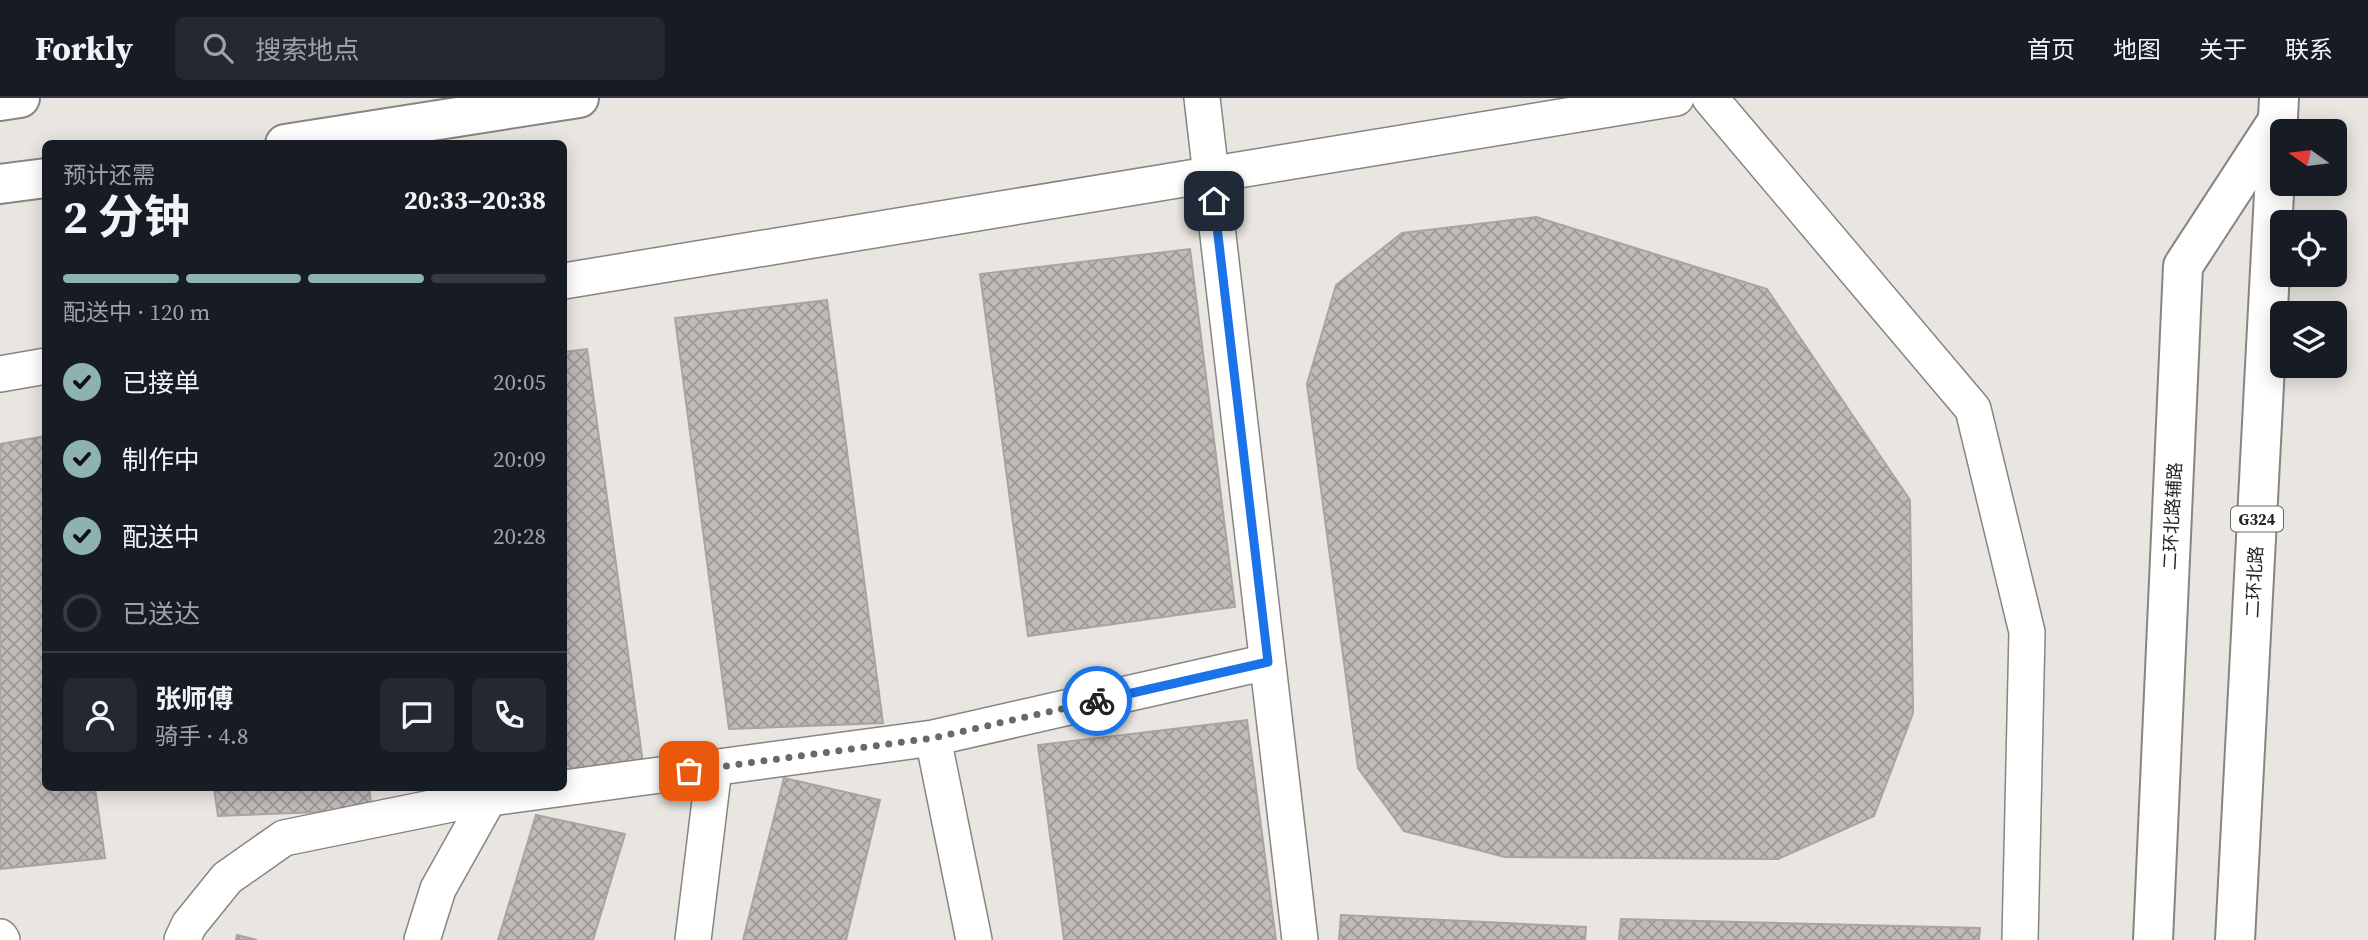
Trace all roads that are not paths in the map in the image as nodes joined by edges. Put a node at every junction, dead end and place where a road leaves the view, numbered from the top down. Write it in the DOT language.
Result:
graph roads {
  1 [pos="20,98"];
  2 [pos="579,98"];
  3 [pos="1202,98"];
  4 [pos="1676,98"];
  5 [pos="1710,98"];
  6 [pos="0,101"];
  7 [pos="2274,105"];
  8 [pos="311,140"];
  9 [pos="1211,174"];
  10 [pos="42,179"];
  11 [pos="0,184"];
  12 [pos="567,281"];
  13 [pos="42,367"];
  14 [pos="0,374"];
  15 [pos="1268,662"];
  16 [pos="933,738"];
  17 [pos="714,768"];
  18 [pos="567,788"];
  19 [pos="542,791"];
  20 [pos="489,798"];
  21 [pos="182,940"];
  22 [pos="422,940"];
  23 [pos="693,940"];
  24 [pos="974,940"];
  25 [pos="1300,940"];
  26 [pos="2020,940"];
  27 [pos="2154,940"];
  28 [pos="2235,940"];
  1 -- 6 [label="main road"];
  2 -- 8 [label="main road"];
  3 -- 9 [label="street"];
  4 -- 9 [label="street"];
  5 -- 26 [label="street"];
  7 -- 27 [label="main road, 二环北路辅路"];
  7 -- 28 [label="main road, 二环北路 / G324"];
  9 -- 12 [label="street"];
  9 -- 15 [label="street"];
  10 -- 11 [label="main road"];
  13 -- 14 [label="street"];
  15 -- 16 [label="street"];
  15 -- 25 [label="street"];
  16 -- 17 [label="street"];
  16 -- 24 [label="street"];
  17 -- 18 [label="street"];
  17 -- 23 [label="street"];
  19 -- 20 [label="street"];
  20 -- 21 [label="street"];
  20 -- 22 [label="street"];
}
